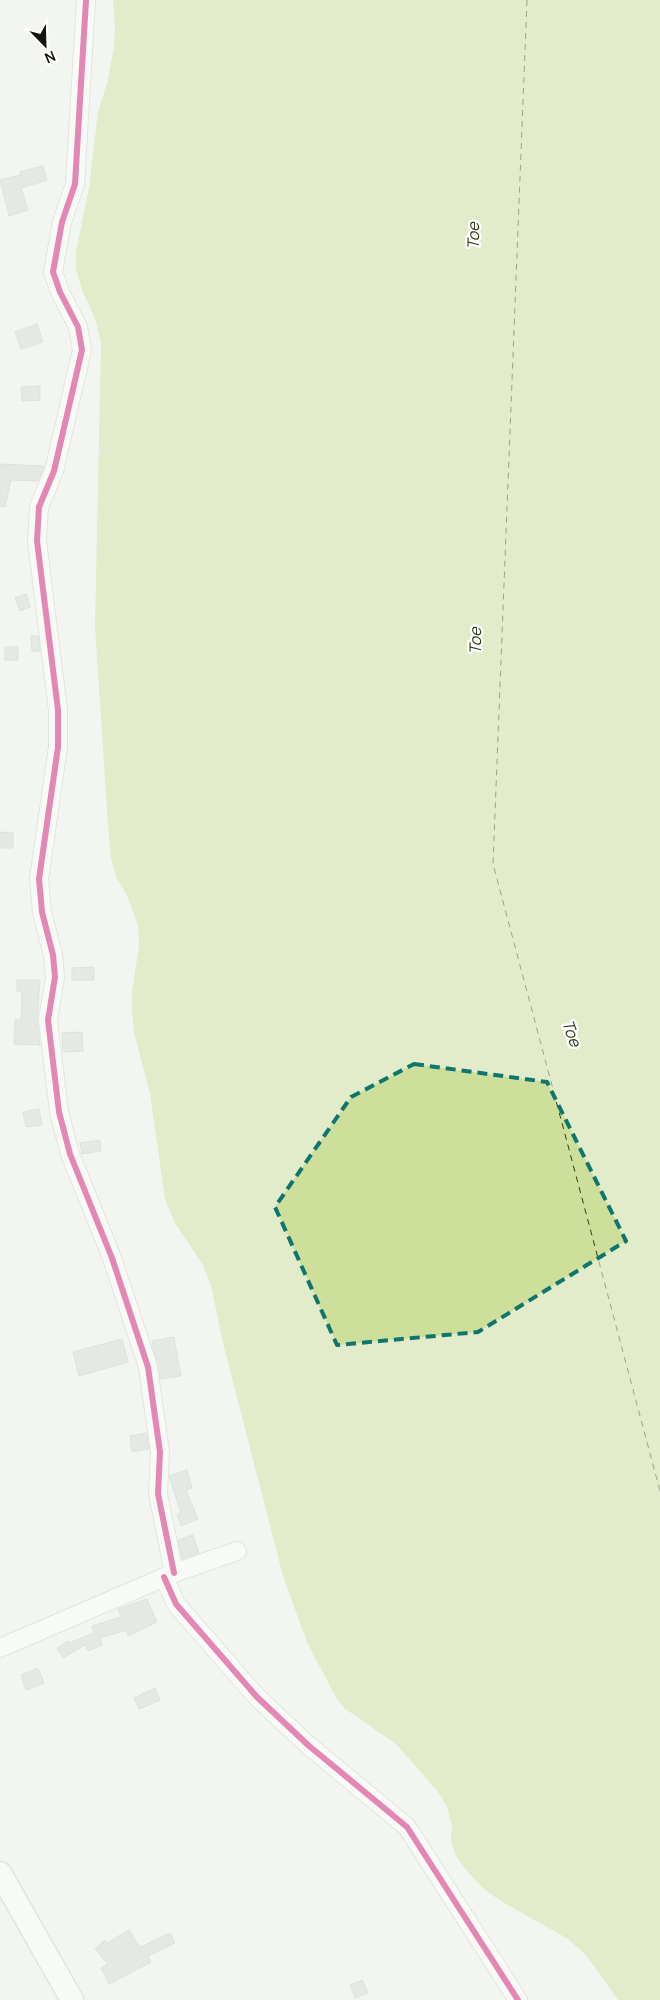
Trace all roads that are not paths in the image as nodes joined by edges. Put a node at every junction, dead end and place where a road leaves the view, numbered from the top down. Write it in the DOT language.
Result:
graph roads {
  1 [pos="86,0"];
  2 [pos="237,1551"];
  3 [pos="169,1575"];
  4 [pos="0,1648"];
  5 [pos="0,1873"];
  6 [pos="72,2000"];
  7 [pos="518,2000"];
  1 -- 3 [label="street"];
  2 -- 3 [label="street"];
  3 -- 4 [label="street"];
  3 -- 7 [label="street"];
  5 -- 6 [label="main road"];
}
